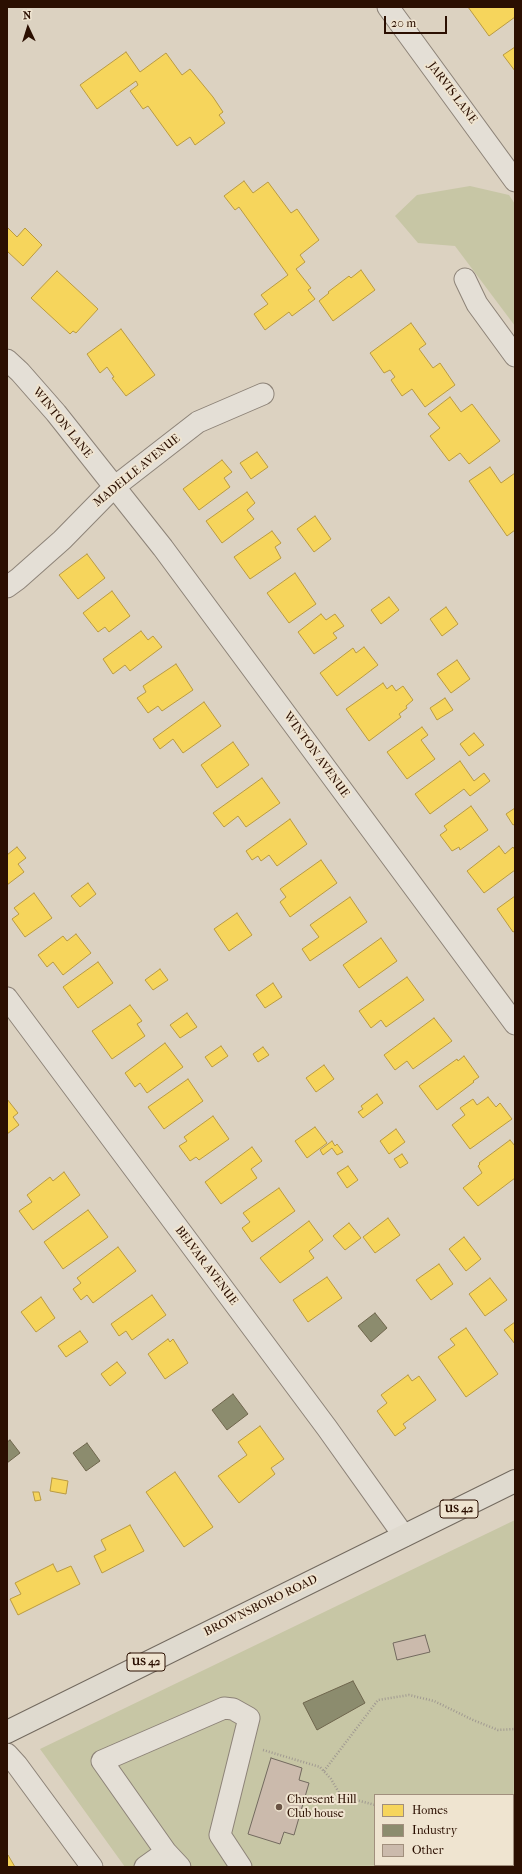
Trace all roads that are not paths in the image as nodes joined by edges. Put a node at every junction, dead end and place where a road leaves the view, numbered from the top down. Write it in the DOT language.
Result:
graph roads {
  1 [pos="388,7"];
  2 [pos="506,154"];
  3 [pos="515,181"];
  4 [pos="465,279"];
  5 [pos="515,356"];
  6 [pos="7,360"];
  7 [pos="263,394"];
  8 [pos="114,488"];
  9 [pos="7,587"];
  10 [pos="7,998"];
  11 [pos="515,1024"];
  12 [pos="515,1481"];
  13 [pos="404,1536"];
  14 [pos="7,1732"];
  15 [pos="7,1754"];
  16 [pos="173,1859"];
  17 [pos="92,1867"];
  18 [pos="145,1867"];
  19 [pos="241,1867"];
  1 -- 2 [label="street, JARVIS LANE"];
  2 -- 3 [label="street, JARVIS LANE"];
  4 -- 5 [label="street"];
  6 -- 8 [label="street, WINTON LANE"];
  7 -- 8 [label="street, MADELLE AVENUE"];
  8 -- 9 [label="street, MADELLE AVENUE"];
  8 -- 11 [label="street, WINTON AVENUE"];
  10 -- 13 [label="street, BELVAR AVENUE"];
  12 -- 13 [label="main road, BROWNSBORO ROAD / US 42"];
  13 -- 14 [label="main road, BROWNSBORO ROAD / US 42"];
  15 -- 17 [label="street"];
  16 -- 18 [label="street"];
  16 -- 19 [label="street"];
}
